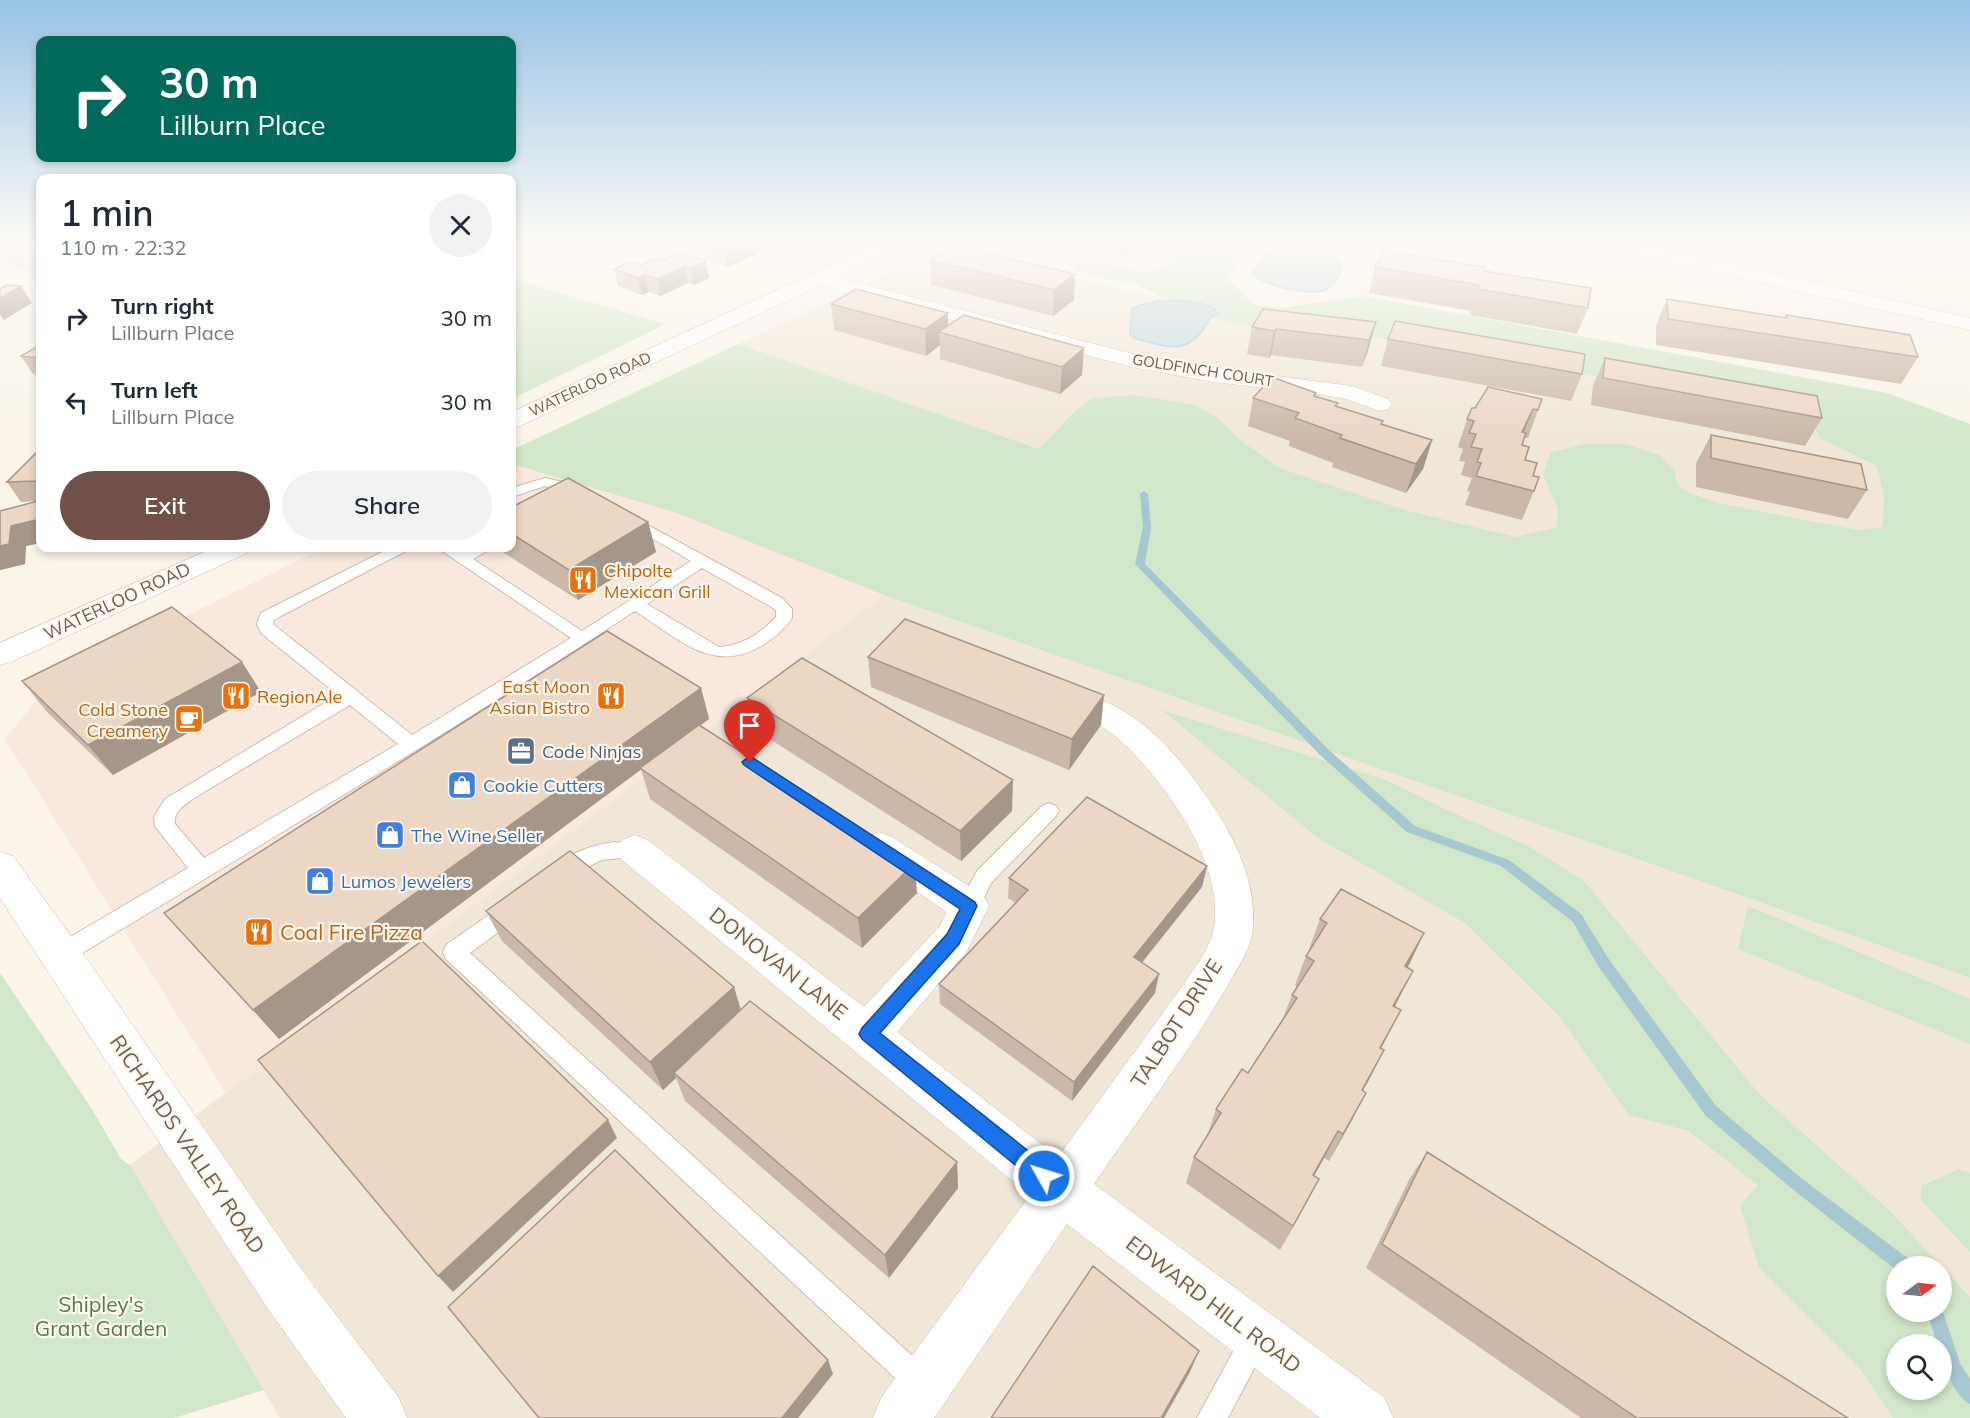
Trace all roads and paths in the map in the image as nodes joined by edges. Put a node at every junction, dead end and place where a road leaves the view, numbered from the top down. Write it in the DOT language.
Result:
graph roads {
  1 [pos="755,308"];
  2 [pos="931,308"];
  3 [pos="1899,308"];
  4 [pos="1970,324"];
  5 [pos="1380,404"];
  6 [pos="516,419"];
  7 [pos="516,491"];
  8 [pos="562,504"];
  9 [pos="623,516"];
  10 [pos="226,552"];
  11 [pos="393,552"];
  12 [pos="453,552"];
  13 [pos="474,552"];
  14 [pos="463,558"];
  15 [pos="702,561"];
  16 [pos="635,604"];
  17 [pos="582,638"];
  18 [pos="0,655"];
  19 [pos="1029,684"];
  20 [pos="351,696"];
  21 [pos="412,745"];
  22 [pos="1049,811"];
  23 [pos="849,827"];
  24 [pos="635,850"];
  25 [pos="0,867"];
  26 [pos="203,871"];
  27 [pos="969,906"];
  28 [pos="61,954"];
  29 [pos="868,1034"];
  30 [pos="1062,1190"];
  31 [pos="1257,1336"];
  32 [pos="912,1402"];
  33 [pos="379,1418"];
  34 [pos="1212,1418"];
  35 [pos="1365,1418"];
  1 -- 6 [label="street, WATERLOO ROAD"];
  2 -- 5 [label="street, GOLDFINCH COURT"];
  3 -- 4 [label="street"];
  7 -- 8 [label="lane"];
  9 -- 15 [label="lane"];
  10 -- 18 [label="street, WATERLOO ROAD"];
  11 -- 20 [label="lane"];
  12 -- 14 [label="lane"];
  13 -- 14 [label="lane"];
  14 -- 17 [label="lane"];
  15 -- 16 [label="lane"];
  15 -- 16 [label="lane"];
  16 -- 17 [label="lane"];
  17 -- 21 [label="lane"];
  19 -- 30 [label="street, TALBOT DRIVE"];
  20 -- 21 [label="lane"];
  20 -- 26 [label="lane"];
  21 -- 26 [label="lane"];
  22 -- 27 [label="lane"];
  23 -- 27 [label="street"];
  24 -- 29 [label="street, DONOVAN LANE"];
  24 -- 32 [label="lane"];
  25 -- 28 [label="street, RICHARDS VALLEY ROAD"];
  26 -- 28 [label="lane"];
  27 -- 29 [label="street"];
  28 -- 33 [label="street, RICHARDS VALLEY ROAD"];
  29 -- 30 [label="street, DONOVAN LANE"];
  30 -- 31 [label="street, EDWARD HILL ROAD"];
  30 -- 32 [label="street, TALBOT DRIVE"];
  31 -- 34 [label="lane"];
  31 -- 35 [label="street, EDWARD HILL ROAD"];
}
